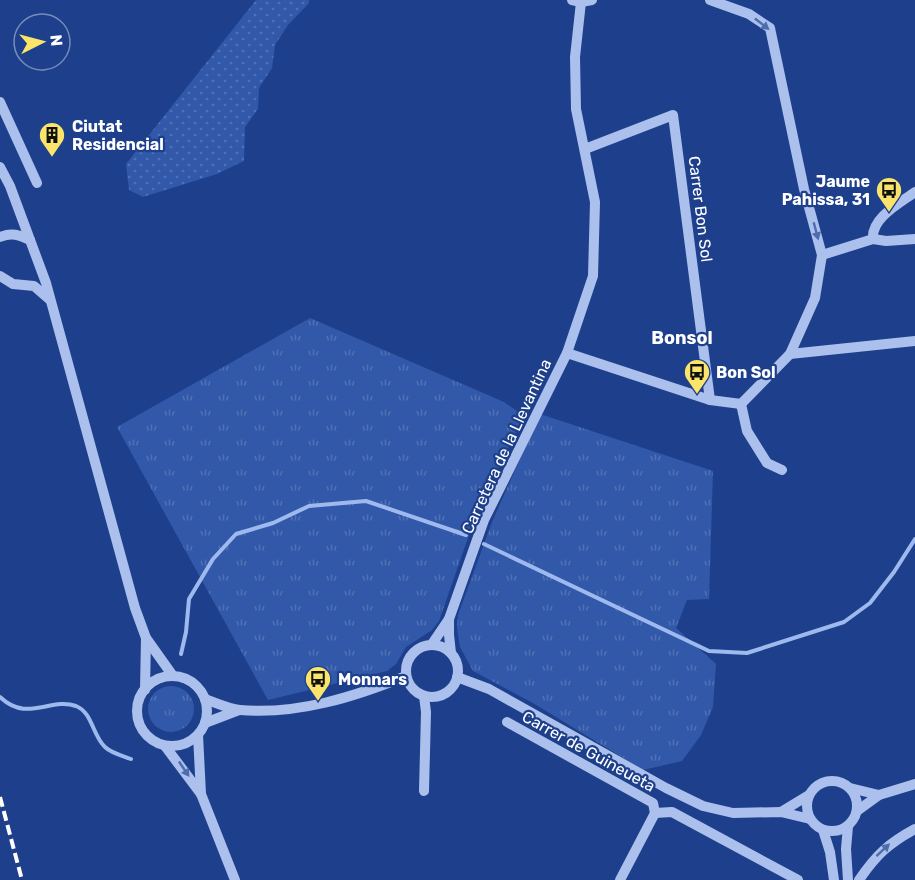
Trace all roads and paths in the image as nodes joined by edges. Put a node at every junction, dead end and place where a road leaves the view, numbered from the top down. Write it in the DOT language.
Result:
graph roads {
  1 [pos="710,0"];
  2 [pos="582,1"];
  3 [pos="0,102"];
  4 [pos="585,150"];
  5 [pos="0,167"];
  6 [pos="37,183"];
  7 [pos="915,192"];
  8 [pos="0,237"];
  9 [pos="873,239"];
  10 [pos="915,239"];
  11 [pos="30,240"];
  12 [pos="822,255"];
  13 [pos="0,276"];
  14 [pos="13,284"];
  15 [pos="0,291"];
  16 [pos="51,300"];
  17 [pos="915,341"];
  18 [pos="567,353"];
  19 [pos="790,354"];
  20 [pos="710,400"];
  21 [pos="741,404"];
  22 [pos="782,470"];
  23 [pos="449,619"];
  24 [pos="146,638"];
  25 [pos="432,644"];
  26 [pos="451,653"];
  27 [pos="174,676"];
  28 [pos="406,676"];
  29 [pos="457,677"];
  30 [pos="145,690"];
  31 [pos="424,696"];
  32 [pos="205,699"];
  33 [pos="238,710"];
  34 [pos="205,723"];
  35 [pos="507,723"];
  36 [pos="198,735"];
  37 [pos="165,746"];
  38 [pos="915,784"];
  39 [pos="850,788"];
  40 [pos="424,791"];
  41 [pos="201,794"];
  42 [pos="809,795"];
  43 [pos="879,795"];
  44 [pos="857,811"];
  45 [pos="781,812"];
  46 [pos="656,813"];
  47 [pos="810,819"];
  48 [pos="848,826"];
  49 [pos="915,829"];
  50 [pos="823,830"];
  51 [pos="778,875"];
  52 [pos="235,880"];
  53 [pos="620,880"];
  54 [pos="798,880"];
  55 [pos="834,880"];
  56 [pos="848,880"];
  57 [pos="860,880"];
  1 -- 12 [label="street, one-way"];
  2 -- 4 [label="street"];
  3 -- 6 [label="street"];
  4 -- 18 [label="street"];
  4 -- 20 [label="street, Carrer Bon Sol"];
  5 -- 11 [label="street"];
  7 -- 9 [label="street"];
  8 -- 11 [label="street"];
  9 -- 10 [label="street"];
  9 -- 12 [label="street"];
  11 -- 16 [label="street"];
  12 -- 19 [label="street"];
  13 -- 14 [label="street"];
  14 -- 15 [label="street"];
  14 -- 16 [label="street"];
  16 -- 24 [label="street"];
  17 -- 19 [label="street"];
  18 -- 20 [label="street, Carretera de la Llevantina"];
  18 -- 23 [label="street, Carretera de la Llevantina"];
  19 -- 21 [label="street"];
  20 -- 21 [label="street, Carretera de la Llevantina"];
  21 -- 22 [label="street"];
  23 -- 25 [label="street, Carretera de la Llevantina"];
  23 -- 26 [label="street, Carretera de la Llevantina"];
  24 -- 27 [label="street"];
  24 -- 30 [label="street"];
  25 -- 26 [label="street"];
  25 -- 28 [label="street"];
  26 -- 29 [label="street"];
  27 -- 30 [label="street"];
  27 -- 32 [label="street"];
  28 -- 31 [label="street"];
  28 -- 33 [label="street"];
  29 -- 31 [label="street"];
  29 -- 45 [label="street"];
  30 -- 37 [label="street"];
  31 -- 40 [label="street"];
  32 -- 33 [label="street"];
  32 -- 34 [label="street"];
  33 -- 34 [label="street"];
  34 -- 36 [label="street"];
  35 -- 46 [label="street, Carrer de Guineueta"];
  36 -- 37 [label="street"];
  36 -- 41 [label="street"];
  37 -- 41 [label="street, one-way"];
  38 -- 43 [label="street"];
  39 -- 42 [label="street"];
  39 -- 43 [label="street"];
  39 -- 44 [label="street"];
  41 -- 52 [label="street"];
  42 -- 45 [label="street"];
  42 -- 47 [label="street"];
  43 -- 44 [label="street"];
  44 -- 48 [label="street"];
  45 -- 47 [label="street"];
  46 -- 51 [label="street, Carrer de Guineueta"];
  46 -- 53 [label="street"];
  47 -- 50 [label="street"];
  48 -- 50 [label="street"];
  48 -- 56 [label="street"];
  57 -- 49 [label="street, one-way"];
  50 -- 55 [label="street"];
  51 -- 54 [label="street, Carrer de Guineueta"];
}
